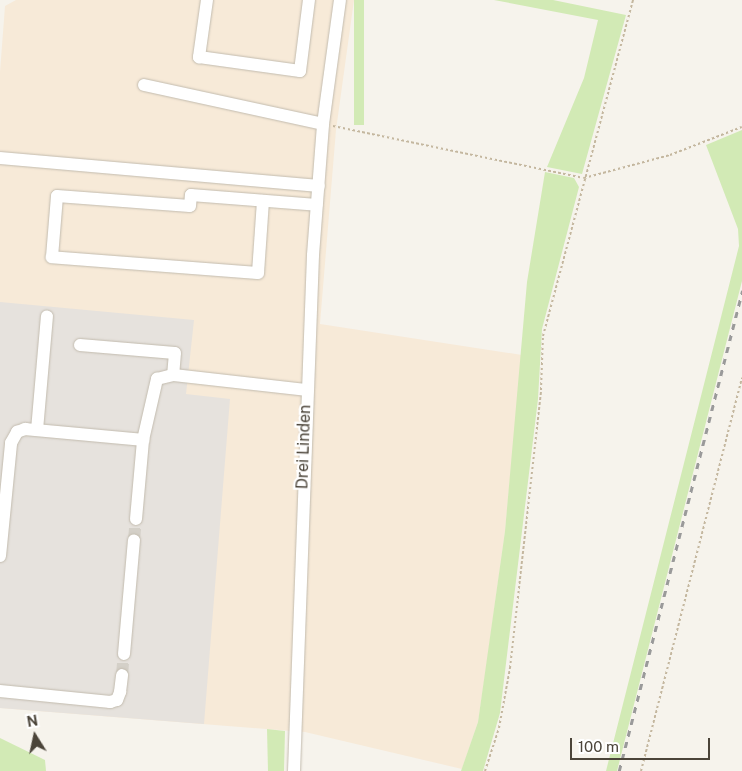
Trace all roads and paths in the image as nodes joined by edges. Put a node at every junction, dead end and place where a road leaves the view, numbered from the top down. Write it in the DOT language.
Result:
graph roads {
  1 [pos="207,0"];
  2 [pos="309,0"];
  3 [pos="340,0"];
  4 [pos="633,0"];
  5 [pos="144,85"];
  6 [pos="323,124"];
  7 [pos="742,127"];
  8 [pos="0,158"];
  9 [pos="584,178"];
  10 [pos="319,186"];
  11 [pos="263,201"];
  12 [pos="317,205"];
  13 [pos="48,316"];
  14 [pos="80,344"];
  15 [pos="173,375"];
  16 [pos="742,378"];
  17 [pos="306,390"];
  18 [pos="37,430"];
  19 [pos="143,440"];
  20 [pos="136,519"];
  21 [pos="134,540"];
  22 [pos="0,556"];
  23 [pos="124,654"];
  24 [pos="122,675"];
  25 [pos="0,691"];
  26 [pos="294,771"];
  27 [pos="485,771"];
  28 [pos="641,771"];
  1 -- 2 [label="street"];
  3 -- 6 [label="street, Drei Linden"];
  4 -- 9 [label="path"];
  5 -- 6 [label="street"];
  6 -- 9 [label="path"];
  6 -- 10 [label="street, Drei Linden"];
  7 -- 9 [label="path"];
  8 -- 10 [label="street"];
  9 -- 27 [label="path"];
  10 -- 12 [label="street, Drei Linden"];
  11 -- 11 [label="street"];
  11 -- 12 [label="street"];
  12 -- 17 [label="street, Drei Linden"];
  13 -- 18 [label="street"];
  14 -- 15 [label="street"];
  15 -- 17 [label="street"];
  15 -- 19 [label="street"];
  16 -- 28 [label="path"];
  17 -- 26 [label="street, Drei Linden"];
  18 -- 19 [label="street"];
  18 -- 22 [label="street"];
  19 -- 20 [label="street"];
  21 -- 23 [label="street"];
  24 -- 25 [label="street"];
}
